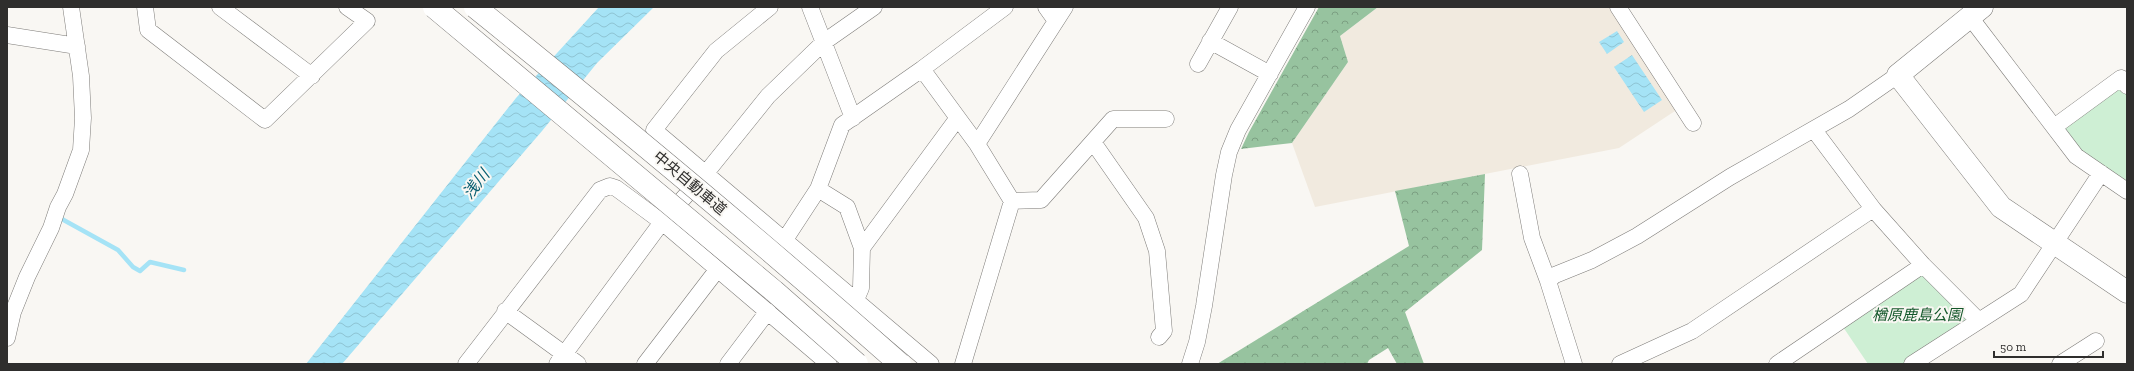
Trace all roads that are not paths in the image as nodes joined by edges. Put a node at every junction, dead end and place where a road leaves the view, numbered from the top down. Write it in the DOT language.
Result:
graph roads {
  1 [pos="71,7"];
  2 [pos="145,7"];
  3 [pos="220,7"];
  4 [pos="347,7"];
  5 [pos="434,7"];
  6 [pos="475,7"];
  7 [pos="770,7"];
  8 [pos="810,7"];
  9 [pos="874,7"];
  10 [pos="1005,7"];
  11 [pos="1046,7"];
  12 [pos="1065,7"];
  13 [pos="1230,7"];
  14 [pos="1308,7"];
  15 [pos="1618,7"];
  16 [pos="1976,12"];
  17 [pos="1056,21"];
  18 [pos="7,36"];
  19 [pos="824,42"];
  20 [pos="1210,42"];
  21 [pos="77,46"];
  22 [pos="1198,64"];
  23 [pos="922,70"];
  24 [pos="1270,74"];
  25 [pos="1898,75"];
  26 [pos="312,76"];
  27 [pos="2125,79"];
  28 [pos="853,118"];
  29 [pos="957,119"];
  30 [pos="1166,119"];
  31 [pos="1692,123"];
  32 [pos="2054,127"];
  33 [pos="1814,130"];
  34 [pos="1093,142"];
  35 [pos="977,144"];
  36 [pos="706,173"];
  37 [pos="2101,173"];
  38 [pos="1520,174"];
  39 [pos="818,189"];
  40 [pos="2127,191"];
  41 [pos="1012,201"];
  42 [pos="1873,209"];
  43 [pos="662,222"];
  44 [pos="784,241"];
  45 [pos="2054,244"];
  46 [pos="862,248"];
  47 [pos="1923,265"];
  48 [pos="717,270"];
  49 [pos="1548,281"];
  50 [pos="2127,292"];
  51 [pos="855,302"];
  52 [pos="505,311"];
  53 [pos="768,311"];
  54 [pos="1978,320"];
  55 [pos="1159,337"];
  56 [pos="7,338"];
  57 [pos="2096,341"];
  58 [pos="561,359"];
  59 [pos="823,362"];
  60 [pos="1920,362"];
  61 [pos="466,364"];
  62 [pos="578,364"];
  63 [pos="645,364"];
  64 [pos="728,364"];
  65 [pos="857,364"];
  66 [pos="900,364"];
  67 [pos="931,364"];
  68 [pos="963,364"];
  69 [pos="1190,364"];
  70 [pos="1574,364"];
  71 [pos="1620,364"];
  72 [pos="1777,364"];
  73 [pos="2060,364"];
  1 -- 21 [label="street"];
  2 -- 26 [label="street"];
  3 -- 26 [label="street"];
  4 -- 26 [label="street"];
  5 -- 65 [label="main road, 中央自動車道, bridge"];
  6 -- 66 [label="main road, 中央自動車道, bridge"];
  7 -- 36 [label="street"];
  8 -- 19 [label="street"];
  9 -- 19 [label="street"];
  10 -- 23 [label="street"];
  11 -- 17 [label="street"];
  12 -- 17 [label="street"];
  13 -- 20 [label="street"];
  14 -- 24 [label="street"];
  15 -- 31 [label="street"];
  16 -- 25 [label="main road"];
  16 -- 32 [label="street"];
  17 -- 35 [label="street"];
  18 -- 21 [label="street"];
  19 -- 28 [label="street"];
  19 -- 36 [label="street"];
  20 -- 22 [label="street"];
  20 -- 24 [label="street"];
  21 -- 56 [label="street"];
  23 -- 28 [label="street"];
  23 -- 29 [label="street"];
  24 -- 69 [label="street"];
  25 -- 33 [label="street"];
  25 -- 45 [label="main road"];
  27 -- 32 [label="street"];
  28 -- 39 [label="street"];
  29 -- 35 [label="street"];
  29 -- 46 [label="street"];
  30 -- 34 [label="street"];
  32 -- 37 [label="street"];
  33 -- 42 [label="street"];
  33 -- 49 [label="street"];
  34 -- 41 [label="street"];
  34 -- 55 [label="street"];
  35 -- 41 [label="street"];
  36 -- 43 [label="street"];
  36 -- 44 [label="street"];
  37 -- 40 [label="street"];
  37 -- 45 [label="street"];
  38 -- 49 [label="street"];
  39 -- 44 [label="street"];
  39 -- 46 [label="street"];
  41 -- 68 [label="street"];
  42 -- 47 [label="street"];
  42 -- 71 [label="street"];
  43 -- 48 [label="street"];
  43 -- 52 [label="street"];
  43 -- 58 [label="street"];
  44 -- 51 [label="street"];
  45 -- 50 [label="main road"];
  45 -- 54 [label="street"];
  46 -- 51 [label="street"];
  47 -- 54 [label="street"];
  47 -- 72 [label="street"];
  48 -- 53 [label="street"];
  48 -- 63 [label="street"];
  49 -- 70 [label="street"];
  51 -- 67 [label="street"];
  52 -- 58 [label="street"];
  52 -- 61 [label="street"];
  53 -- 59 [label="street"];
  53 -- 64 [label="street"];
  54 -- 60 [label="street"];
  57 -- 73 [label="street"];
  58 -- 62 [label="street"];
}
